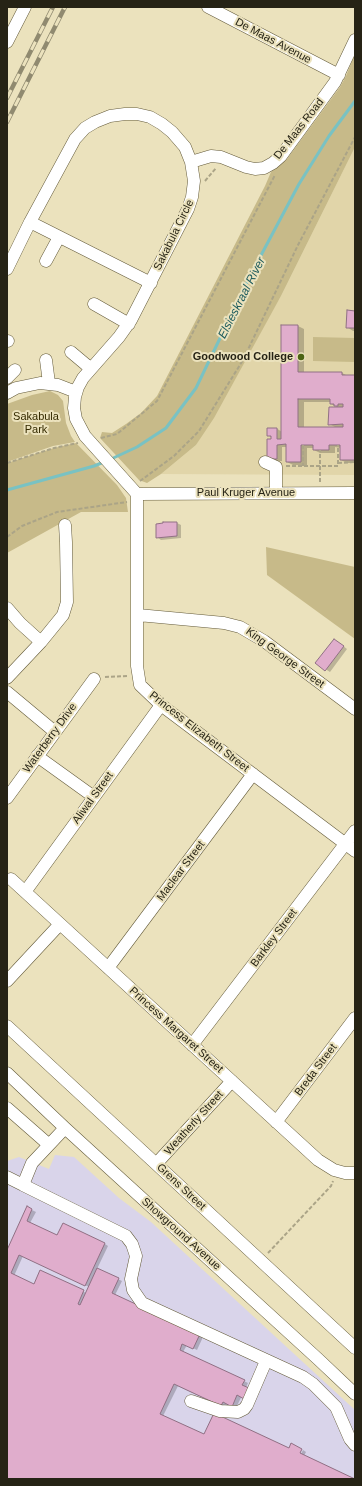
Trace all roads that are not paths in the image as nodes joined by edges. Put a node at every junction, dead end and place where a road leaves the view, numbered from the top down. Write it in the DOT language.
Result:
graph roads {
  1 [pos="25,7"];
  2 [pos="208,7"];
  3 [pos="355,40"];
  4 [pos="7,42"];
  5 [pos="339,75"];
  6 [pos="191,162"];
  7 [pos="30,222"];
  8 [pos="59,236"];
  9 [pos="46,260"];
  10 [pos="7,269"];
  11 [pos="150,284"];
  12 [pos="94,304"];
  13 [pos="129,324"];
  14 [pos="71,352"];
  15 [pos="46,360"];
  16 [pos="90,368"];
  17 [pos="49,383"];
  18 [pos="7,391"];
  19 [pos="76,392"];
  20 [pos="265,462"];
  21 [pos="138,488"];
  22 [pos="276,493"];
  23 [pos="355,493"];
  24 [pos="64,525"];
  25 [pos="7,608"];
  26 [pos="138,615"];
  27 [pos="41,642"];
  28 [pos="7,678"];
  29 [pos="94,679"];
  30 [pos="7,692"];
  31 [pos="161,705"];
  32 [pos="355,709"];
  33 [pos="55,732"];
  34 [pos="37,756"];
  35 [pos="253,774"];
  36 [pos="9,791"];
  37 [pos="94,797"];
  38 [pos="355,831"];
  39 [pos="345,844"];
  40 [pos="355,851"];
  41 [pos="11,879"];
  42 [pos="25,892"];
  43 [pos="60,924"];
  44 [pos="108,968"];
  45 [pos="7,981"];
  46 [pos="355,1018"];
  47 [pos="7,1026"];
  48 [pos="192,1045"];
  49 [pos="7,1073"];
  50 [pos="232,1081"];
  51 [pos="7,1108"];
  52 [pos="276,1122"];
  53 [pos="65,1128"];
  54 [pos="48,1144"];
  55 [pos="156,1164"];
  56 [pos="346,1172"];
  57 [pos="7,1177"];
  58 [pos="23,1185"];
  59 [pos="355,1348"];
  60 [pos="266,1361"];
  61 [pos="355,1394"];
  62 [pos="191,1401"];
  63 [pos="355,1445"];
  1 -- 4 [label="street"];
  2 -- 5 [label="street, De Maas Avenue"];
  3 -- 5 [label="street, De Maas Road"];
  5 -- 6 [label="street, De Maas Road"];
  6 -- 7 [label="street, Sakabula Circle"];
  6 -- 11 [label="street, Sakabula Circle"];
  7 -- 8 [label="street, Sakabula Circle"];
  7 -- 10 [label="street, Sakabula Circle"];
  8 -- 9 [label="street"];
  8 -- 11 [label="street, Sakabula Circle"];
  11 -- 13 [label="street, Sakabula Circle"];
  12 -- 13 [label="street"];
  13 -- 16 [label="street, Sakabula Circle"];
  14 -- 16 [label="street"];
  15 -- 17 [label="street"];
  16 -- 19 [label="street, Sakabula Circle"];
  17 -- 18 [label="street"];
  17 -- 19 [label="street"];
  19 -- 21 [label="street, Sakabula Circle"];
  20 -- 22 [label="street"];
  21 -- 22 [label="street, Paul Kruger Avenue"];
  21 -- 26 [label="street"];
  22 -- 23 [label="street, Paul Kruger Avenue"];
  24 -- 27 [label="street"];
  25 -- 27 [label="street"];
  26 -- 31 [label="street, Princess Elizabeth Street"];
  26 -- 32 [label="street, King George Street"];
  27 -- 28 [label="street"];
  29 -- 33 [label="street, Waterberry Drive"];
  30 -- 33 [label="street"];
  31 -- 35 [label="street, Princess Elizabeth Street"];
  31 -- 37 [label="street, Aliwal Street"];
  33 -- 34 [label="street, Waterberry Drive"];
  34 -- 36 [label="street, Waterberry Drive"];
  34 -- 37 [label="street"];
  35 -- 39 [label="street, Princess Elizabeth Street"];
  35 -- 44 [label="street, Maclear Street"];
  37 -- 42 [label="street, Aliwal Street"];
  38 -- 39 [label="street, Barkley Street"];
  39 -- 40 [label="street, Princess Elizabeth Street"];
  39 -- 48 [label="street, Barkley Street"];
  41 -- 42 [label="street, Princess Margaret Street"];
  42 -- 43 [label="street, Princess Margaret Street"];
  43 -- 44 [label="street, Princess Margaret Street"];
  43 -- 45 [label="street"];
  44 -- 48 [label="street, Princess Margaret Street"];
  46 -- 52 [label="street, Breda Street"];
  47 -- 55 [label="street, Grens Street"];
  48 -- 50 [label="street, Princess Margaret Street"];
  49 -- 53 [label="street, Showground Avenue"];
  50 -- 52 [label="street, Princess Margaret Street"];
  50 -- 55 [label="street, Weatherly Street"];
  51 -- 54 [label="street"];
  52 -- 56 [label="street, Princess Margaret Street"];
  53 -- 54 [label="street"];
  53 -- 61 [label="street, Showground Avenue"];
  54 -- 58 [label="street"];
  55 -- 59 [label="street, Grens Street"];
  57 -- 58 [label="street"];
  58 -- 60 [label="street"];
  60 -- 62 [label="street"];
  60 -- 63 [label="street"];
}
